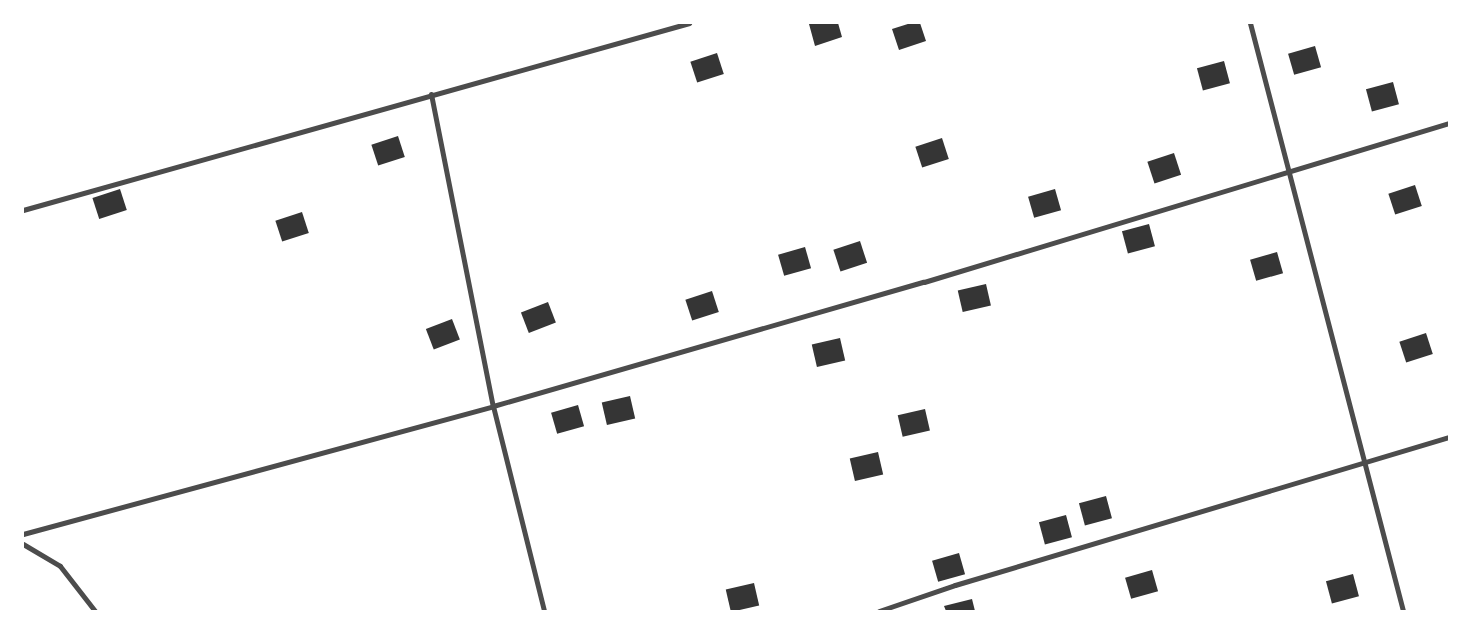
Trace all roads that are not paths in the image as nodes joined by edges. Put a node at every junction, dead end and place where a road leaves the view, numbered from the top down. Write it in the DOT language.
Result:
graph roads {
  1 [pos="689,23"];
  2 [pos="1250,23"];
  3 [pos="431,94"];
  4 [pos="1449,123"];
  5 [pos="1288,170"];
  6 [pos="23,210"];
  7 [pos="493,406"];
  8 [pos="1449,437"];
  9 [pos="1365,463"];
  10 [pos="23,534"];
  11 [pos="23,544"];
  12 [pos="94,611"];
  13 [pos="544,611"];
  14 [pos="879,611"];
  15 [pos="1403,611"];
  1 -- 3 [label="lane"];
  2 -- 5 [label="lane"];
  3 -- 6 [label="lane"];
  3 -- 7 [label="lane"];
  4 -- 5 [label="lane"];
  5 -- 7 [label="lane"];
  5 -- 9 [label="lane"];
  7 -- 10 [label="lane"];
  7 -- 13 [label="lane"];
  8 -- 9 [label="lane"];
  9 -- 14 [label="lane"];
  9 -- 15 [label="lane"];
  11 -- 12 [label="lane"];
}
